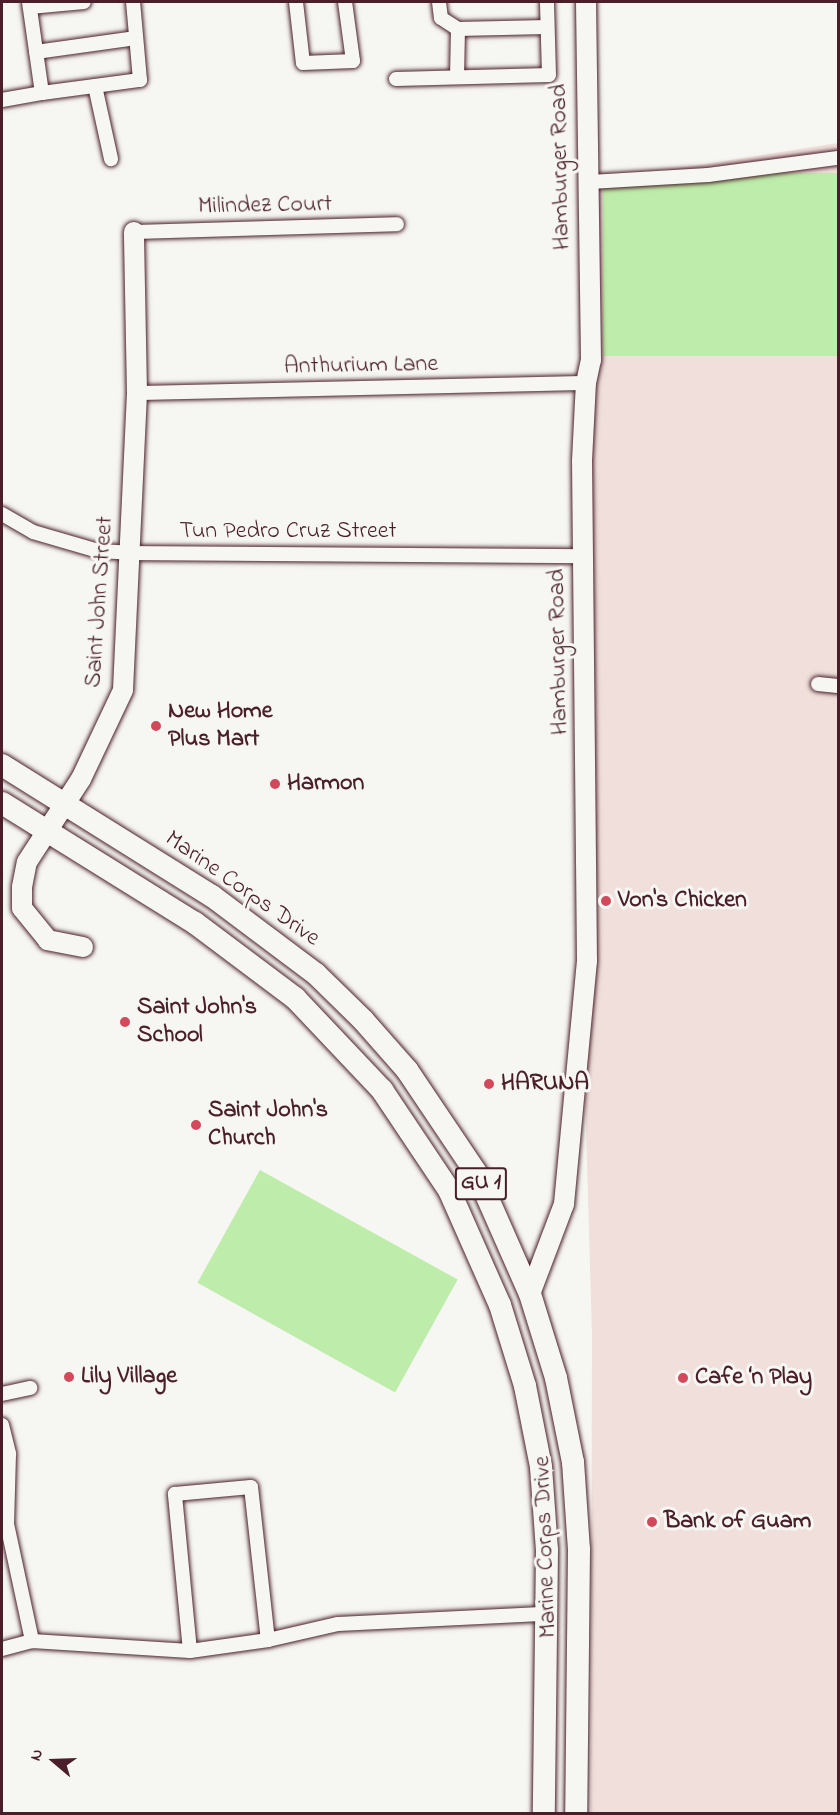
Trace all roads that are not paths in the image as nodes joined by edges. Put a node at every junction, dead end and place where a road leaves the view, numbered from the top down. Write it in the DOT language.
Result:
graph roads {
  1 [pos="84,2"];
  2 [pos="133,2"];
  3 [pos="296,2"];
  4 [pos="345,2"];
  5 [pos="439,2"];
  6 [pos="547,2"];
  7 [pos="586,2"];
  8 [pos="30,4"];
  9 [pos="547,27"];
  10 [pos="458,29"];
  11 [pos="136,38"];
  12 [pos="36,52"];
  13 [pos="457,77"];
  14 [pos="396,79"];
  15 [pos="94,86"];
  16 [pos="42,93"];
  17 [pos="2,100"];
  18 [pos="838,158"];
  19 [pos="111,159"];
  20 [pos="590,182"];
  21 [pos="397,224"];
  22 [pos="134,232"];
  23 [pos="586,383"];
  24 [pos="136,393"];
  25 [pos="2,514"];
  26 [pos="130,553"];
  27 [pos="582,556"];
  28 [pos="818,684"];
  29 [pos="838,686"];
  30 [pos="2,765"];
  31 [pos="2,803"];
  32 [pos="66,805"];
  33 [pos="50,832"];
  34 [pos="84,947"];
  35 [pos="530,1294"];
  36 [pos="30,1388"];
  37 [pos="2,1394"];
  38 [pos="2,1425"];
  39 [pos="546,1614"];
  40 [pos="268,1640"];
  41 [pos="32,1641"];
  42 [pos="2,1650"];
  43 [pos="190,1652"];
  44 [pos="544,1814"];
  45 [pos="576,1814"];
  1 -- 8 [label="street"];
  2 -- 11 [label="street"];
  3 -- 4 [label="street"];
  5 -- 10 [label="street"];
  6 -- 9 [label="street"];
  7 -- 20 [label="street, Hamburger Road"];
  8 -- 12 [label="street"];
  9 -- 10 [label="street"];
  9 -- 13 [label="street"];
  10 -- 13 [label="street"];
  11 -- 12 [label="street"];
  11 -- 15 [label="street"];
  12 -- 16 [label="street"];
  13 -- 14 [label="street"];
  15 -- 16 [label="street"];
  15 -- 19 [label="street"];
  16 -- 17 [label="street"];
  18 -- 20 [label="street"];
  20 -- 23 [label="street, Hamburger Road"];
  21 -- 22 [label="street, Milindez Court"];
  22 -- 24 [label="street, Saint John Street"];
  23 -- 24 [label="street, Anthurium Lane"];
  23 -- 27 [label="street, Hamburger Road"];
  24 -- 26 [label="street, Saint John Street"];
  25 -- 26 [label="street, Tun Pedro Cruz Street"];
  26 -- 27 [label="street, Tun Pedro Cruz Street"];
  26 -- 32 [label="street, Saint John Street"];
  27 -- 35 [label="street, Hamburger Road"];
  28 -- 29 [label="street"];
  30 -- 32 [label="main road, Marine Corps Drive / GU 1"];
  31 -- 33 [label="main road, GU 1"];
  32 -- 33 [label="street, Saint John Street"];
  32 -- 35 [label="main road, Marine Corps Drive / GU 1"];
  33 -- 34 [label="street, Saint John Street"];
  33 -- 39 [label="main road, GU 1"];
  35 -- 45 [label="main road, Marine Corps Drive / GU 1"];
  36 -- 37 [label="street"];
  38 -- 41 [label="street"];
  39 -- 40 [label="street"];
  39 -- 44 [label="main road, GU 1"];
  40 -- 43 [label="street"];
  40 -- 43 [label="street"];
  41 -- 42 [label="street"];
  41 -- 43 [label="street"];
}
